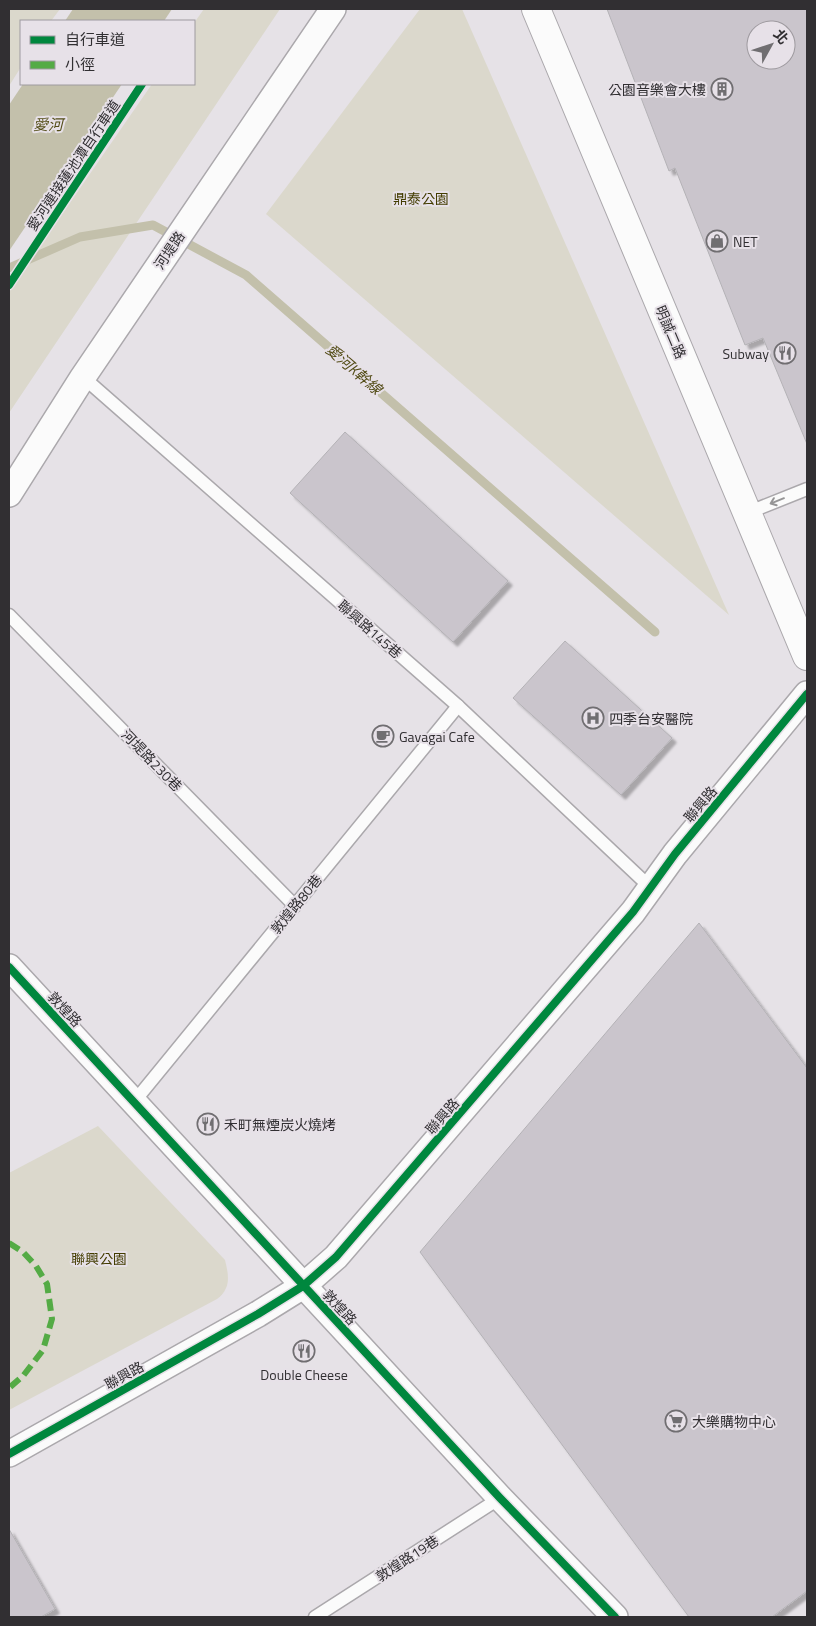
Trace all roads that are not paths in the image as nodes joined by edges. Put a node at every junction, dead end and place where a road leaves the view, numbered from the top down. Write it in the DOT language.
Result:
graph roads {
  1 [pos="333,9"];
  2 [pos="536,9"];
  3 [pos="83,377"];
  4 [pos="807,489"];
  5 [pos="9,494"];
  6 [pos="747,513"];
  7 [pos="9,615"];
  8 [pos="804,637"];
  9 [pos="807,694"];
  10 [pos="458,706"];
  11 [pos="651,888"];
  12 [pos="295,906"];
  13 [pos="9,967"];
  14 [pos="134,1102"];
  15 [pos="303,1286"];
  16 [pos="9,1454"];
  17 [pos="500,1498"];
  18 [pos="314,1617"];
  19 [pos="615,1617"];
  1 -- 3 [label="street, 河堤路"];
  2 -- 6 [label="street, 明誠二路"];
  3 -- 5 [label="street, 河堤路"];
  3 -- 10 [label="lane, 聯興路145巷"];
  4 -- 6 [label="lane, one-way"];
  6 -- 8 [label="street, 明誠二路"];
  7 -- 12 [label="lane, 河堤路230巷"];
  9 -- 11 [label="street, 聯興路"];
  10 -- 11 [label="lane, 聯興路145巷"];
  10 -- 12 [label="lane, 敦煌路80巷"];
  11 -- 15 [label="street, 聯興路"];
  12 -- 14 [label="lane, 敦煌路80巷"];
  13 -- 14 [label="street, 敦煌路"];
  14 -- 15 [label="street, 敦煌路"];
  15 -- 16 [label="street, 聯興路"];
  15 -- 17 [label="street, 敦煌路"];
  17 -- 18 [label="lane, 敦煌路19巷"];
  17 -- 19 [label="street, 敦煌路"];
}
